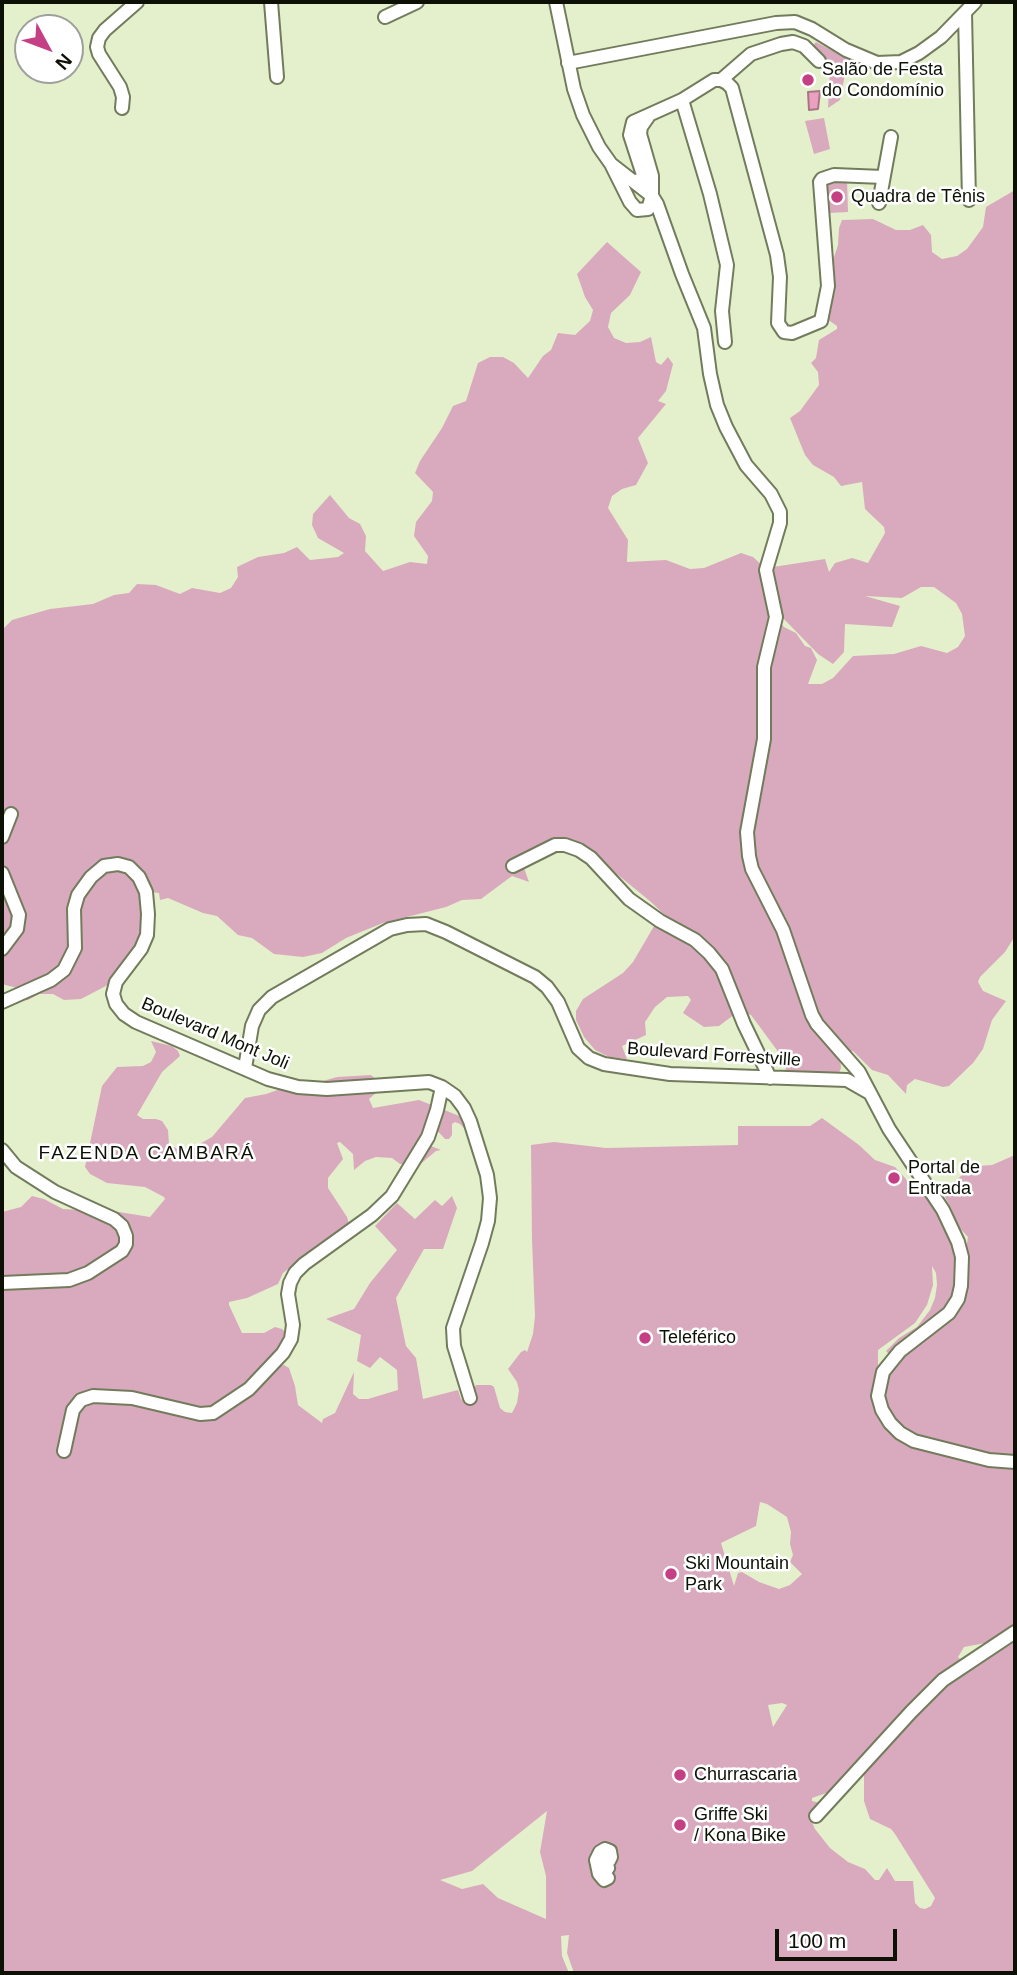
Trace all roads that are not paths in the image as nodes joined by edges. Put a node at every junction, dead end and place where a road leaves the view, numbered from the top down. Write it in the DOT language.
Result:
graph roads {
  1 [pos="137,2"];
  2 [pos="271,2"];
  3 [pos="418,2"];
  4 [pos="555,2"];
  5 [pos="975,2"];
  6 [pos="965,13"];
  7 [pos="386,17"];
  8 [pos="819,61"];
  9 [pos="568,63"];
  10 [pos="277,77"];
  11 [pos="722,80"];
  12 [pos="682,100"];
  13 [pos="122,108"];
  14 [pos="650,114"];
  15 [pos="891,137"];
  16 [pos="611,164"];
  17 [pos="883,177"];
  18 [pos="635,181"];
  19 [pos="652,196"];
  20 [pos="969,200"];
  21 [pos="879,203"];
  22 [pos="725,342"];
  23 [pos="11,814"];
  24 [pos="2,837"];
  25 [pos="513,866"];
  26 [pos="2,873"];
  27 [pos="2,949"];
  28 [pos="2,1002"];
  29 [pos="838,1048"];
  30 [pos="246,1068"];
  31 [pos="859,1072"];
  32 [pos="770,1079"];
  33 [pos="844,1080"];
  34 [pos="442,1087"];
  35 [pos="869,1092"];
  36 [pos="2,1150"];
  37 [pos="2,1283"];
  38 [pos="470,1398"];
  39 [pos="64,1451"];
  40 [pos="1015,1462"];
  41 [pos="1015,1632"];
  42 [pos="816,1816"];
  1 -- 13 [label="street"];
  2 -- 10 [label="street"];
  3 -- 7 [label="street"];
  4 -- 9 [label="street"];
  5 -- 6 [label="street"];
  6 -- 9 [label="street"];
  6 -- 20 [label="street"];
  8 -- 11 [label="street"];
  9 -- 16 [label="street"];
  11 -- 12 [label="street"];
  11 -- 17 [label="street"];
  12 -- 14 [label="street"];
  12 -- 22 [label="street"];
  14 -- 18 [label="street"];
  14 -- 19 [label="street"];
  15 -- 17 [label="street"];
  16 -- 18 [label="street"];
  16 -- 19 [label="street"];
  17 -- 21 [label="street"];
  18 -- 19 [label="street"];
  19 -- 29 [label="street"];
  23 -- 24 [label="street"];
  25 -- 32 [label="street"];
  26 -- 27 [label="street"];
  28 -- 30 [label="street, Boulevard Mont Joli"];
  29 -- 31 [label="street"];
  29 -- 33 [label="street"];
  30 -- 32 [label="street, Boulevard Forrestville"];
  30 -- 34 [label="street, Boulevard Mont Joli"];
  31 -- 33 [label="street"];
  31 -- 35 [label="street"];
  32 -- 33 [label="street, Boulevard Forrestville"];
  33 -- 35 [label="street"];
  34 -- 38 [label="street"];
  34 -- 39 [label="street"];
  35 -- 40 [label="street"];
  36 -- 37 [label="street"];
  41 -- 42 [label="street"];
}
